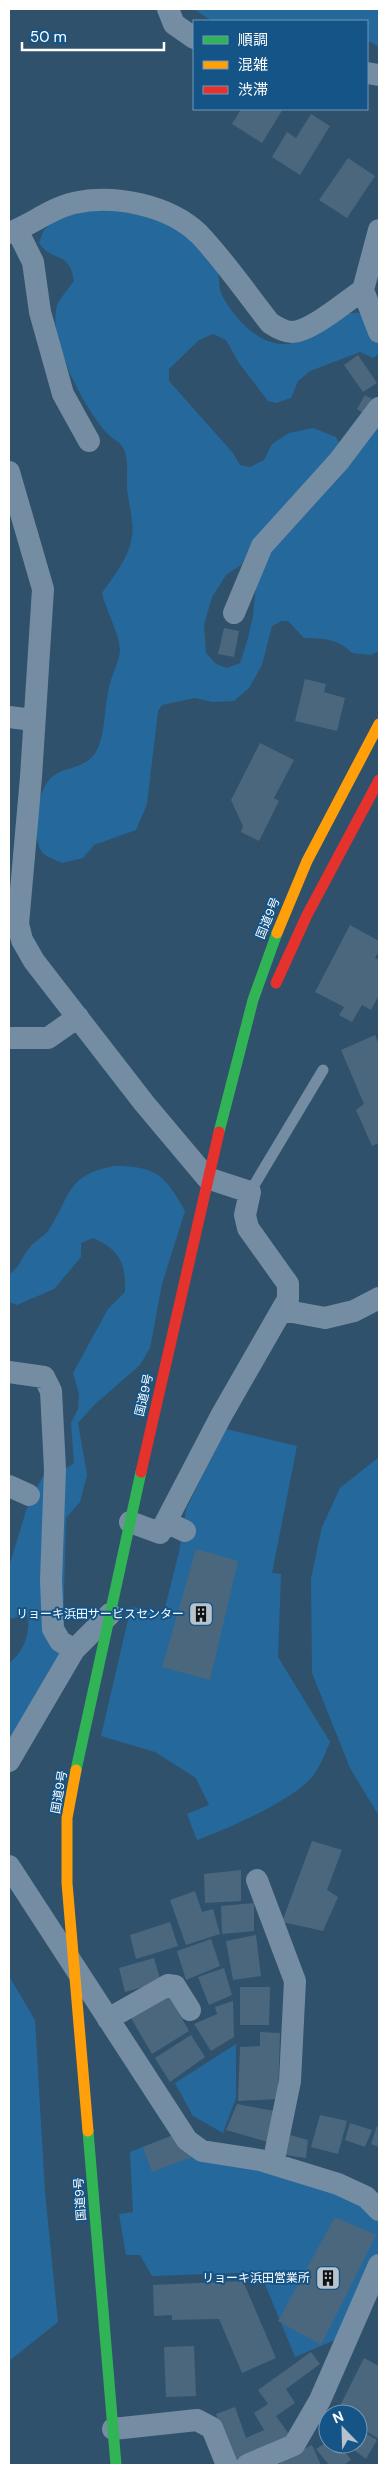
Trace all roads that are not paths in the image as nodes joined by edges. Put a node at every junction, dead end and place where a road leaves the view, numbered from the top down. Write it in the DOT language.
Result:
graph roads {
  1 [pos="168,9"];
  2 [pos="193,37"];
  3 [pos="379,230"];
  4 [pos="13,231"];
  5 [pos="363,290"];
  6 [pos="379,332"];
  7 [pos="379,408"];
  8 [pos="89,440"];
  9 [pos="9,472"];
  10 [pos="234,613"];
  11 [pos="9,717"];
  12 [pos="33,720"];
  13 [pos="378,728"];
  14 [pos="379,780"];
  15 [pos="272,992"];
  16 [pos="78,1018"];
  17 [pos="261,1019"];
  18 [pos="9,1038"];
  19 [pos="323,1070"];
  20 [pos="218,1137"];
  21 [pos="207,1178"];
  22 [pos="250,1192"];
  23 [pos="379,1298"];
  24 [pos="282,1310"];
  25 [pos="9,1372"];
  26 [pos="130,1522"];
  27 [pos="110,1614"];
  28 [pos="74,1650"];
  29 [pos="9,1761"];
  30 [pos="9,1867"];
  31 [pos="257,1880"];
  32 [pos="75,1969"];
  33 [pos="190,2010"];
  34 [pos="108,2019"];
  35 [pos="273,2164"];
  36 [pos="379,2210"];
  37 [pos="379,2265"];
  38 [pos="370,2304"];
  39 [pos="113,2429"];
  40 [pos="116,2465"];
  41 [pos="227,2465"];
  42 [pos="247,2465"];
  1 -- 2 [label="street"];
  3 -- 5 [label="street"];
  4 -- 5 [label="street"];
  4 -- 8 [label="street"];
  5 -- 6 [label="street"];
  7 -- 10 [label="street"];
  9 -- 12 [label="street"];
  11 -- 12 [label="street"];
  12 -- 16 [label="street"];
  13 -- 20 [label="highway, 国道9号"];
  14 -- 15 [label="highway"];
  16 -- 18 [label="street"];
  16 -- 21 [label="street"];
  17 -- 20 [label="highway, 国道9号"];
  19 -- 22 [label="lane"];
  20 -- 21 [label="highway, 国道9号"];
  21 -- 22 [label="street"];
  21 -- 26 [label="highway, 国道9号"];
  22 -- 24 [label="street"];
  23 -- 24 [label="street"];
  24 -- 26 [label="street"];
  25 -- 28 [label="street"];
  26 -- 27 [label="highway, 国道9号"];
  27 -- 28 [label="street"];
  27 -- 32 [label="highway, 国道9号"];
  28 -- 29 [label="street"];
  30 -- 32 [label="street"];
  31 -- 35 [label="street"];
  32 -- 34 [label="street"];
  32 -- 39 [label="highway, 国道9号"];
  33 -- 34 [label="street"];
  34 -- 35 [label="street"];
  35 -- 36 [label="street"];
  37 -- 38 [label="street"];
  38 -- 42 [label="street"];
  39 -- 40 [label="highway, 国道9号"];
  39 -- 41 [label="street"];
}
